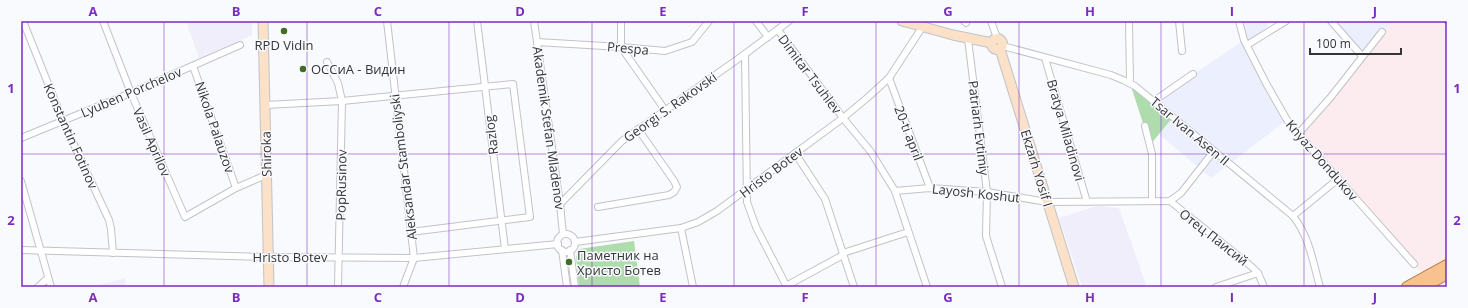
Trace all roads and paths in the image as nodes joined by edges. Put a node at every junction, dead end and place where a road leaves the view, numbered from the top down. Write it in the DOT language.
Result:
graph roads {
  1 [pos="23,21"];
  2 [pos="103,21"];
  3 [pos="263,21"];
  4 [pos="387,21"];
  5 [pos="477,21"];
  6 [pos="534,21"];
  7 [pos="621,21"];
  8 [pos="708,21"];
  9 [pos="756,21"];
  10 [pos="789,21"];
  11 [pos="902,21"];
  12 [pos="991,21"];
  13 [pos="1129,21"];
  14 [pos="1179,21"];
  15 [pos="1239,21"];
  16 [pos="1286,21"];
  17 [pos="1331,21"];
  18 [pos="923,26"];
  19 [pos="778,30"];
  20 [pos="1382,32"];
  21 [pos="768,37"];
  22 [pos="968,39"];
  23 [pos="537,42"];
  24 [pos="998,44"];
  25 [pos="240,45"];
  26 [pos="1247,45"];
  27 [pos="621,47"];
  28 [pos="1182,51"];
  29 [pos="745,54"];
  30 [pos="1362,56"];
  31 [pos="1045,58"];
  32 [pos="327,62"];
  33 [pos="193,66"];
  34 [pos="1193,74"];
  35 [pos="888,78"];
  36 [pos="1130,83"];
  37 [pos="486,87"];
  38 [pos="132,92"];
  39 [pos="395,95"];
  40 [pos="342,101"];
  41 [pos="1154,101"];
  42 [pos="265,105"];
  43 [pos="665,110"];
  44 [pos="843,118"];
  45 [pos="63,121"];
  46 [pos="1145,126"];
  47 [pos="638,129"];
  48 [pos="1298,134"];
  49 [pos="21,138"];
  50 [pos="1214,151"];
  51 [pos="795,154"];
  52 [pos="266,175"];
  53 [pos="1338,179"];
  54 [pos="21,181"];
  55 [pos="236,188"];
  56 [pos="930,188"];
  57 [pos="746,190"];
  58 [pos="894,191"];
  59 [pos="987,192"];
  60 [pos="1172,200"];
  61 [pos="1152,201"];
  62 [pos="1047,202"];
  63 [pos="1087,202"];
  64 [pos="560,204"];
  65 [pos="598,207"];
  66 [pos="1293,216"];
  67 [pos="502,221"];
  68 [pos="681,228"];
  69 [pos="411,232"];
  70 [pos="908,232"];
  71 [pos="563,234"];
  72 [pos="575,242"];
  73 [pos="558,244"];
  74 [pos="505,249"];
  75 [pos="21,250"];
  76 [pos="40,250"];
  77 [pos="562,250"];
  78 [pos="570,250"];
  79 [pos="113,254"];
  80 [pos="843,254"];
  81 [pos="340,256"];
  82 [pos="268,257"];
  83 [pos="414,258"];
  84 [pos="1414,264"];
  85 [pos="1447,265"];
  86 [pos="1258,273"];
  87 [pos="1447,274"];
  88 [pos="48,278"];
  89 [pos="787,286"];
  90 [pos="38,287"];
  91 [pos="51,287"];
  92 [pos="269,287"];
  93 [pos="338,287"];
  94 [pos="403,287"];
  95 [pos="567,287"];
  96 [pos="575,287"];
  97 [pos="693,287"];
  98 [pos="854,287"];
  99 [pos="926,287"];
  100 [pos="1002,287"];
  101 [pos="1074,287"];
  102 [pos="1216,287"];
  103 [pos="1264,287"];
  104 [pos="1320,287"];
  105 [pos="1407,287"];
  106 [pos="1423,287"];
  1 -- 45 [label="street, Konstantin Fotinov"];
  2 -- 38 [label="street, Vasil Aprilov"];
  3 -- 42 [label="street, Shiroka"];
  4 -- 39 [label="street, Aleksandar Stamboliyski"];
  5 -- 37 [label="street, Razlog"];
  6 -- 23 [label="street, Akademik Stefan Mladenov"];
  7 -- 27 [label="street"];
  8 -- 27 [label="street, Prespa"];
  9 -- 21 [label="street"];
  10 -- 19 [label="street, Georgi S. Rakovski"];
  11 -- 18 [label="street"];
  12 -- 24 [label="street, Ekzarh Yosif I"];
  13 -- 36 [label="street"];
  14 -- 28 [label="street"];
  15 -- 26 [label="street, Knyaz Dondukov"];
  16 -- 26 [label="street"];
  17 -- 30 [label="street"];
  18 -- 22 [label="street"];
  18 -- 35 [label="street, Hristo Botev"];
  19 -- 21 [label="street, Georgi S. Rakovski"];
  19 -- 44 [label="street, Dimitar Tsuhlev"];
  20 -- 30 [label="street"];
  21 -- 29 [label="street, Georgi S. Rakovski"];
  22 -- 24 [label="street"];
  22 -- 59 [label="street, Patriarh Evtimiy"];
  23 -- 27 [label="street, Prespa"];
  23 -- 64 [label="street, Akademik Stefan Mladenov"];
  24 -- 31 [label="street, Tsar Ivan Asen II"];
  24 -- 62 [label="street, Ekzarh Yosif I"];
  25 -- 33 [label="street, Lyuben Porchelov"];
  26 -- 48 [label="street, Knyaz Dondukov"];
  27 -- 43 [label="street"];
  29 -- 43 [label="street, Georgi S. Rakovski"];
  29 -- 57 [label="street"];
  30 -- 48 [label="street"];
  31 -- 36 [label="street, Tsar Ivan Asen II"];
  31 -- 63 [label="street, Bratya Miladinovi"];
  32 -- 40 [label="street, PopRusinov"];
  33 -- 38 [label="street, Lyuben Porchelov"];
  33 -- 55 [label="street, Nikola Palauzov"];
  34 -- 41 [label="street"];
  35 -- 44 [label="street, Hristo Botev"];
  35 -- 56 [label="street, 20-ti april"];
  36 -- 41 [label="street, Tsar Ivan Asen II"];
  37 -- 39 [label="street"];
  37 -- 67 [label="street, Razlog"];
  37 -- 67 [label="street"];
  38 -- 45 [label="street, Lyuben Porchelov"];
  38 -- 55 [label="street, Vasil Aprilov"];
  39 -- 40 [label="street"];
  39 -- 69 [label="street, Aleksandar Stamboliyski"];
  40 -- 42 [label="street"];
  40 -- 81 [label="street, PopRusinov"];
  41 -- 50 [label="street, Tsar Ivan Asen II"];
  42 -- 52 [label="street, Shiroka"];
  43 -- 47 [label="street, Georgi S. Rakovski"];
  44 -- 51 [label="street, Hristo Botev"];
  44 -- 58 [label="street, Dimitar Tsuhlev"];
  45 -- 49 [label="street, Lyuben Porchelov"];
  45 -- 79 [label="street, Konstantin Fotinov"];
  46 -- 61 [label="street"];
  47 -- 64 [label="street, Georgi S. Rakovski"];
  47 -- 65 [label="street"];
  48 -- 53 [label="street, Knyaz Dondukov"];
  50 -- 60 [label="street"];
  50 -- 66 [label="street, Tsar Ivan Asen II"];
  51 -- 57 [label="street, Hristo Botev"];
  51 -- 80 [label="street"];
  52 -- 55 [label="street"];
  52 -- 82 [label="street, Shiroka"];
  53 -- 66 [label="street"];
  53 -- 84 [label="street, Knyaz Dondukov"];
  54 -- 76 [label="street"];
  56 -- 58 [label="street, Layosh Koshut"];
  56 -- 59 [label="street, Layosh Koshut"];
  57 -- 68 [label="street, Hristo Botev"];
  57 -- 89 [label="street"];
  58 -- 70 [label="street"];
  59 -- 62 [label="street, Layosh Koshut"];
  59 -- 100 [label="street, Patriarh Evtimiy"];
  60 -- 61 [label="street, Layosh Koshut"];
  60 -- 86 [label="street, Отец Паисий"];
  61 -- 63 [label="street, Layosh Koshut"];
  62 -- 63 [label="street, Layosh Koshut"];
  62 -- 101 [label="street, Ekzarh Yosif I"];
  64 -- 71 [label="street, Akademik Stefan Mladenov"];
  66 -- 104 [label="street, Tsar Ivan Asen II"];
  67 -- 69 [label="street"];
  67 -- 74 [label="street, Razlog"];
  68 -- 72 [label="street, Hristo Botev"];
  68 -- 97 [label="street"];
  69 -- 83 [label="street, Aleksandar Stamboliyski"];
  70 -- 80 [label="street"];
  70 -- 99 [label="street"];
  71 -- 72 [label="street"];
  71 -- 73 [label="street"];
  72 -- 78 [label="street"];
  73 -- 74 [label="street, Hristo Botev"];
  73 -- 77 [label="street"];
  74 -- 83 [label="street, Hristo Botev"];
  75 -- 76 [label="street, Hristo Botev"];
  76 -- 79 [label="street, Hristo Botev"];
  76 -- 88 [label="street"];
  77 -- 78 [label="street"];
  77 -- 95 [label="street"];
  78 -- 96 [label="street"];
  79 -- 82 [label="street, Hristo Botev"];
  80 -- 89 [label="street"];
  80 -- 98 [label="street"];
  81 -- 82 [label="street, Hristo Botev"];
  81 -- 83 [label="street, Hristo Botev"];
  81 -- 93 [label="street, PopRusinov"];
  82 -- 92 [label="street, Shiroka"];
  83 -- 94 [label="street, Aleksandar Stamboliyski"];
  85 -- 105 [label="main road"];
  86 -- 102 [label="street, Отец Паисий"];
  86 -- 103 [label="street, Отец Паисий"];
  87 -- 106 [label="main road"];
  88 -- 90 [label="street"];
  88 -- 91 [label="street"];
}
